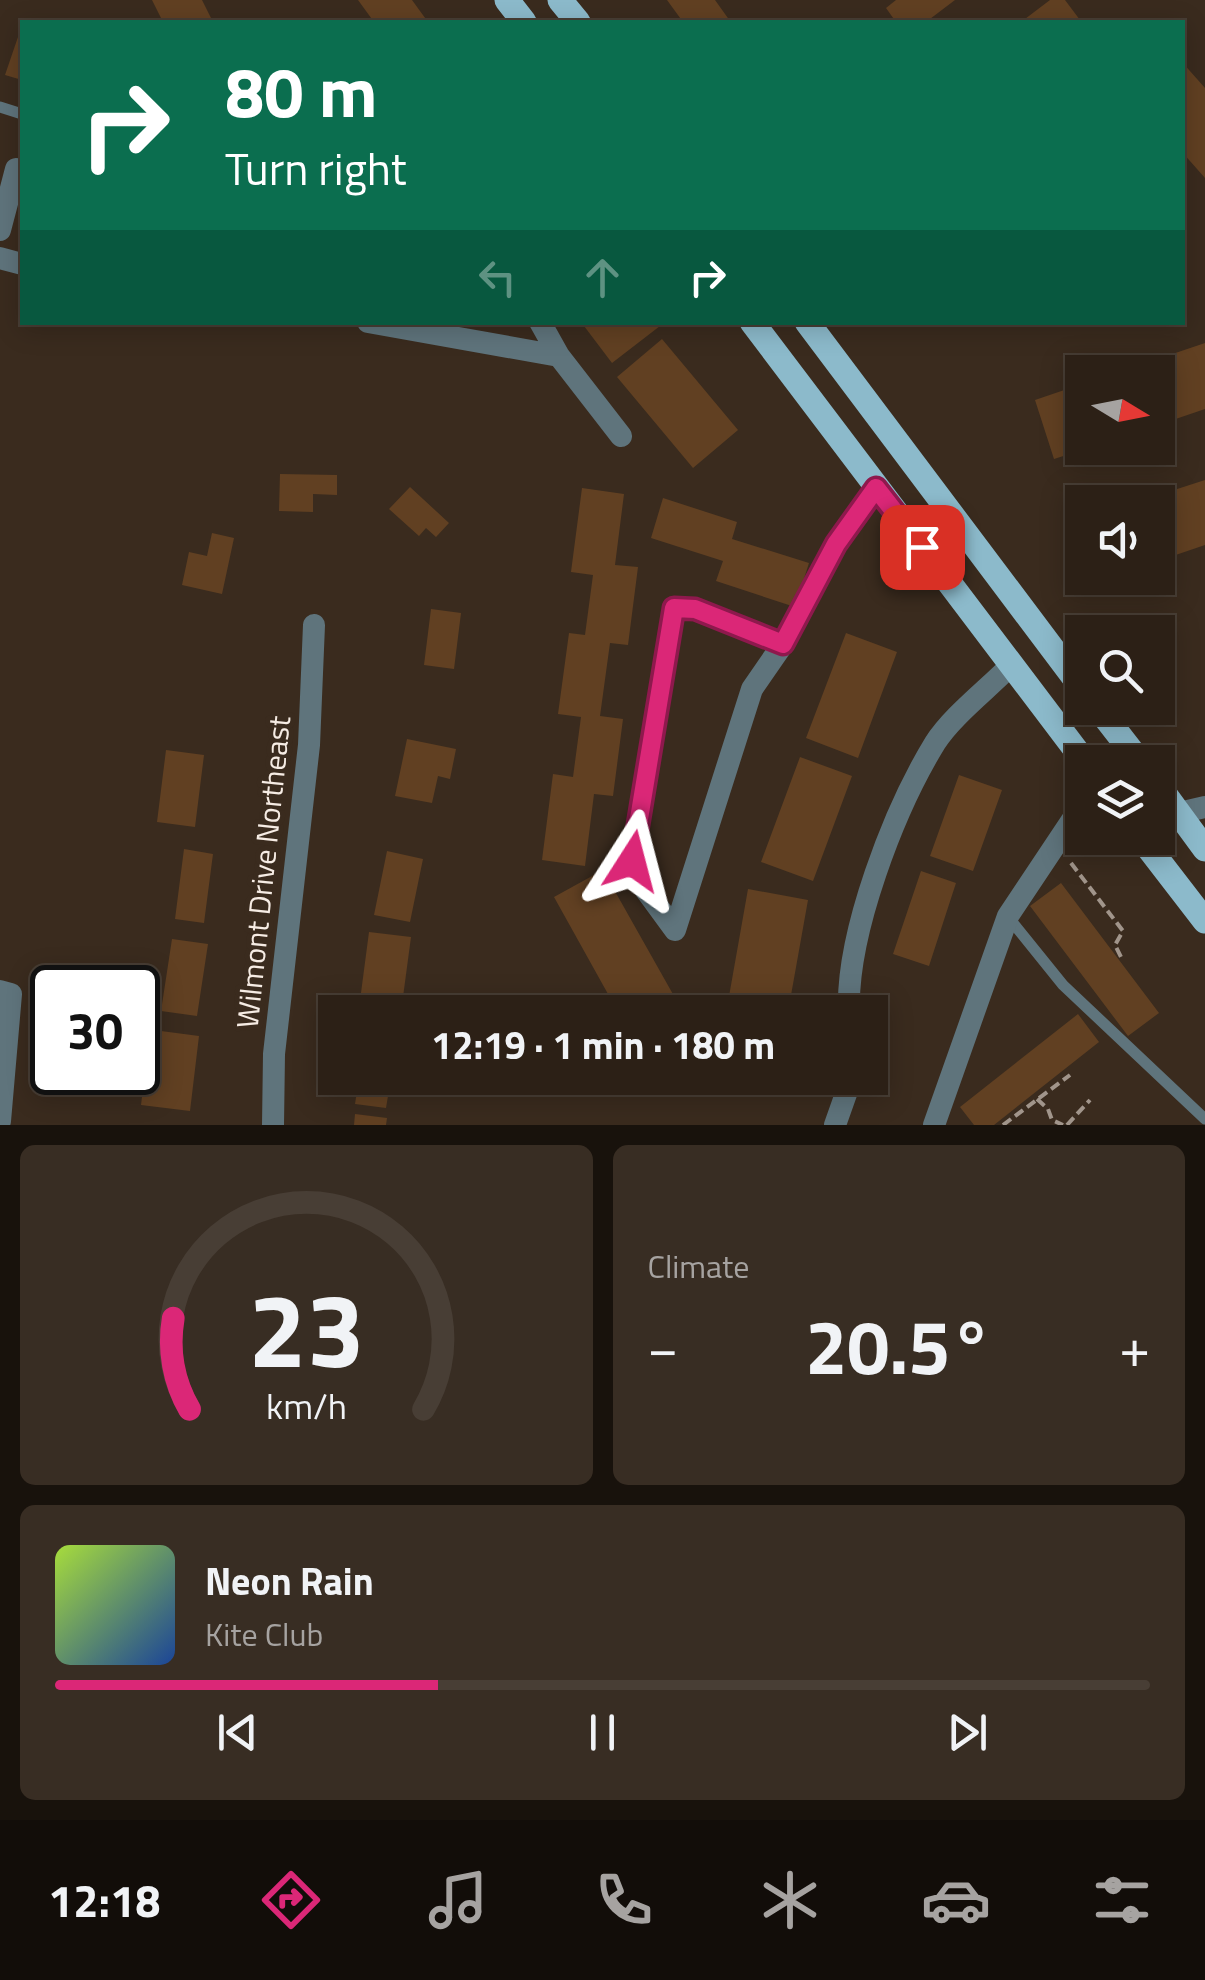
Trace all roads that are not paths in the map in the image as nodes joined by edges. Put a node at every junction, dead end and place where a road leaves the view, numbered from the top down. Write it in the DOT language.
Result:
graph roads {
  1 [pos="507,0"];
  2 [pos="560,0"];
  3 [pos="522,20"];
  4 [pos="576,20"];
  5 [pos="16,169"];
  6 [pos="0,230"];
  7 [pos="385,325"];
  8 [pos="542,325"];
  9 [pos="754,325"];
  10 [pos="808,325"];
  11 [pos="559,356"];
  12 [pos="622,436"];
  13 [pos="876,488"];
  14 [pos="314,625"];
  15 [pos="783,644"];
  16 [pos="1011,665"];
  17 [pos="1065,665"];
  18 [pos="1111,725"];
  19 [pos="1072,745"];
  20 [pos="1127,745"];
  21 [pos="1205,806"];
  22 [pos="1175,807"];
  23 [pos="1179,812"];
  24 [pos="1065,830"];
  25 [pos="1205,849"];
  26 [pos="1155,855"];
  27 [pos="1008,916"];
  28 [pos="1205,921"];
  29 [pos="0,991"];
  30 [pos="847,995"];
  31 [pos="845,1095"];
  32 [pos="1205,1119"];
  33 [pos="0,1121"];
  34 [pos="274,1125"];
  35 [pos="835,1125"];
  36 [pos="934,1125"];
  1 -- 3 [label="main road"];
  2 -- 4 [label="main road"];
  5 -- 6 [label="street"];
  7 -- 11 [label="street"];
  8 -- 11 [label="street"];
  9 -- 13 [label="main road"];
  10 -- 17 [label="main road"];
  11 -- 12 [label="street"];
  13 -- 15 [label="street"];
  13 -- 16 [label="main road"];
  14 -- 34 [label="street, Wilmont Drive Northeast"];
  15 -- 15 [label="street"];
  16 -- 19 [label="main road"];
  16 -- 30 [label="street"];
  18 -- 20 [label="main road"];
  21 -- 23 [label="street"];
  22 -- 23 [label="main road"];
  23 -- 25 [label="main road"];
  24 -- 27 [label="street"];
  26 -- 28 [label="main road"];
  27 -- 32 [label="lane"];
  27 -- 36 [label="street"];
  29 -- 33 [label="street"];
  31 -- 35 [label="street"];
}
